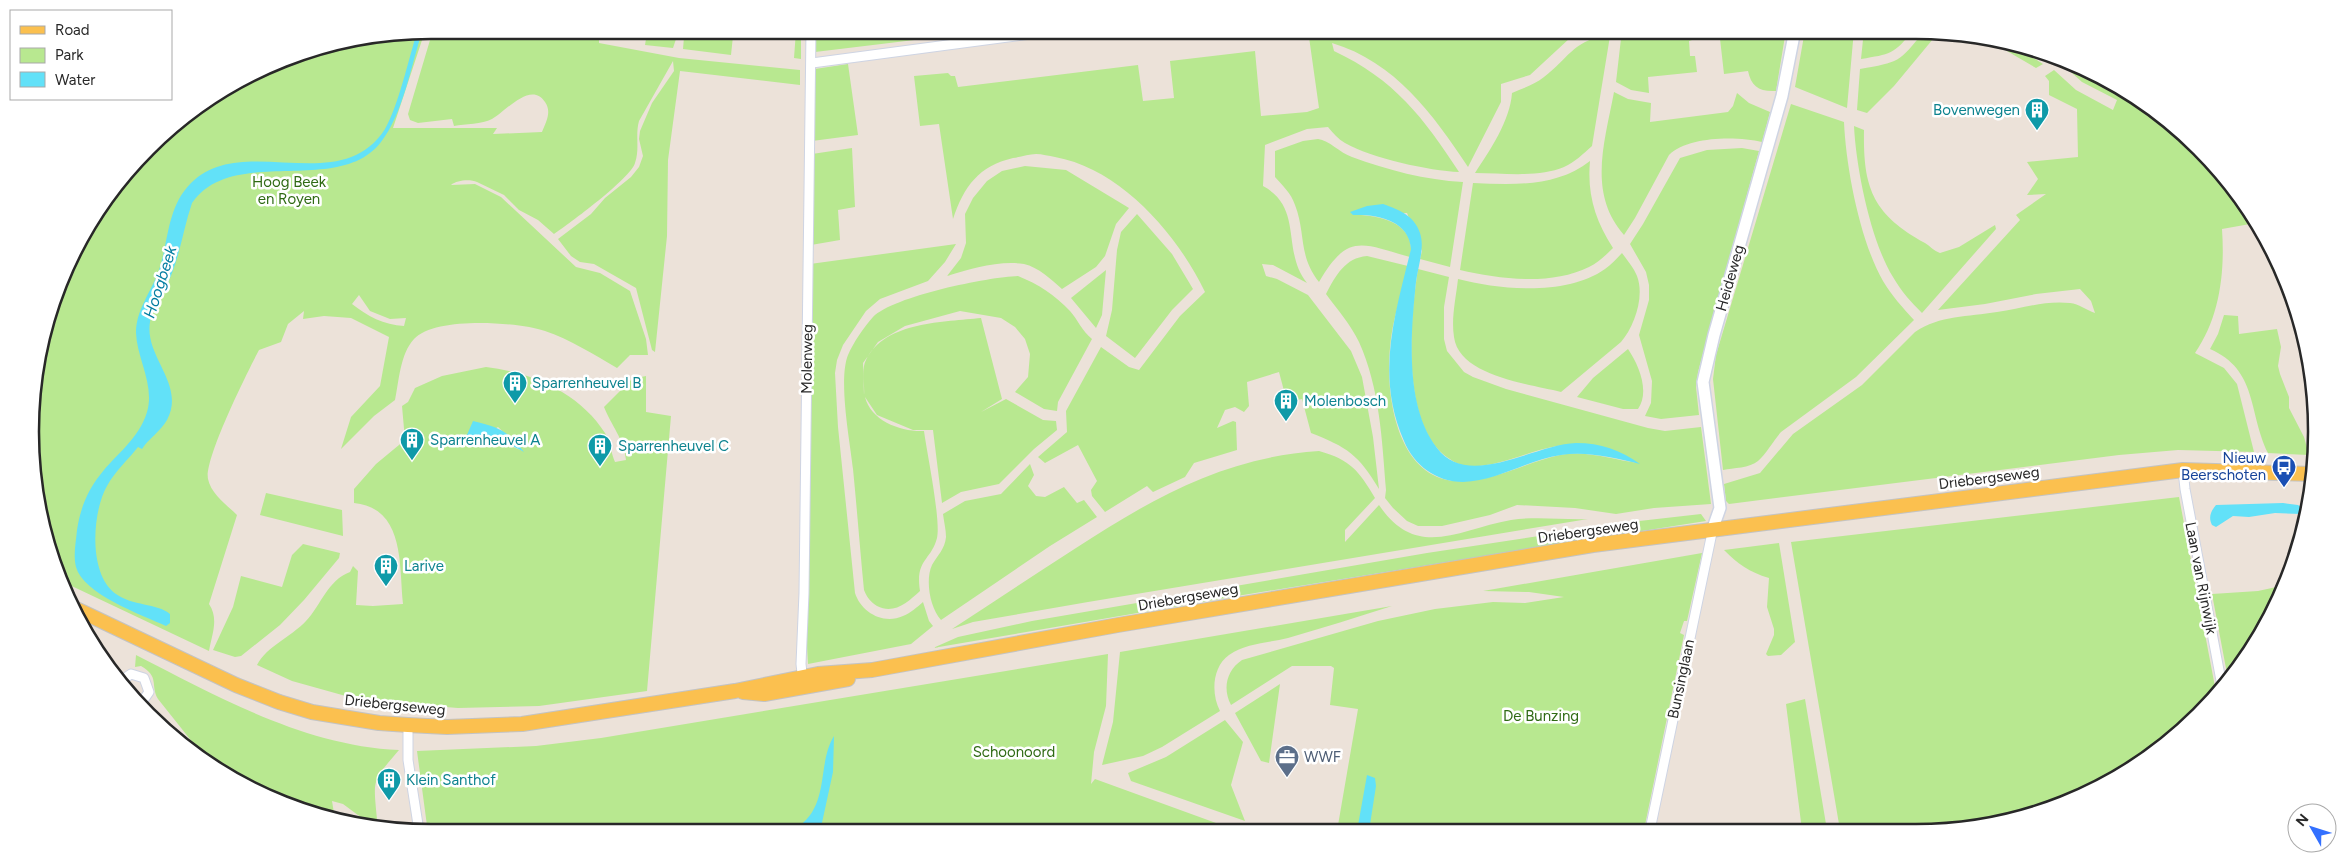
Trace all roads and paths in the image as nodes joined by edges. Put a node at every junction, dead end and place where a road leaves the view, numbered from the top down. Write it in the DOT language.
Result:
graph roads {
  1 [pos="811,39"];
  2 [pos="992,39"];
  3 [pos="1793,39"];
  4 [pos="812,63"];
  5 [pos="2183,470"];
  6 [pos="2306,474"];
  7 [pos="1714,528"];
  8 [pos="83,612"];
  9 [pos="126,678"];
  10 [pos="2221,679"];
  11 [pos="803,683"];
  12 [pos="144,699"];
  13 [pos="408,725"];
  14 [pos="418,823"];
  15 [pos="1651,824"];
  1 -- 4 [label="street, Molenweg"];
  2 -- 4 [label="street"];
  3 -- 7 [label="street, Heideweg"];
  4 -- 11 [label="street, Molenweg"];
  5 -- 6 [label="main road, Driebergseweg"];
  5 -- 7 [label="main road, Driebergseweg"];
  5 -- 10 [label="street, Laan van Rijnwijk"];
  7 -- 11 [label="main road, Driebergseweg"];
  7 -- 15 [label="street, Bunsinglaan"];
  8 -- 13 [label="main road, Driebergseweg"];
  9 -- 12 [label="street"];
  11 -- 13 [label="main road, Driebergseweg"];
  13 -- 14 [label="street"];
}
